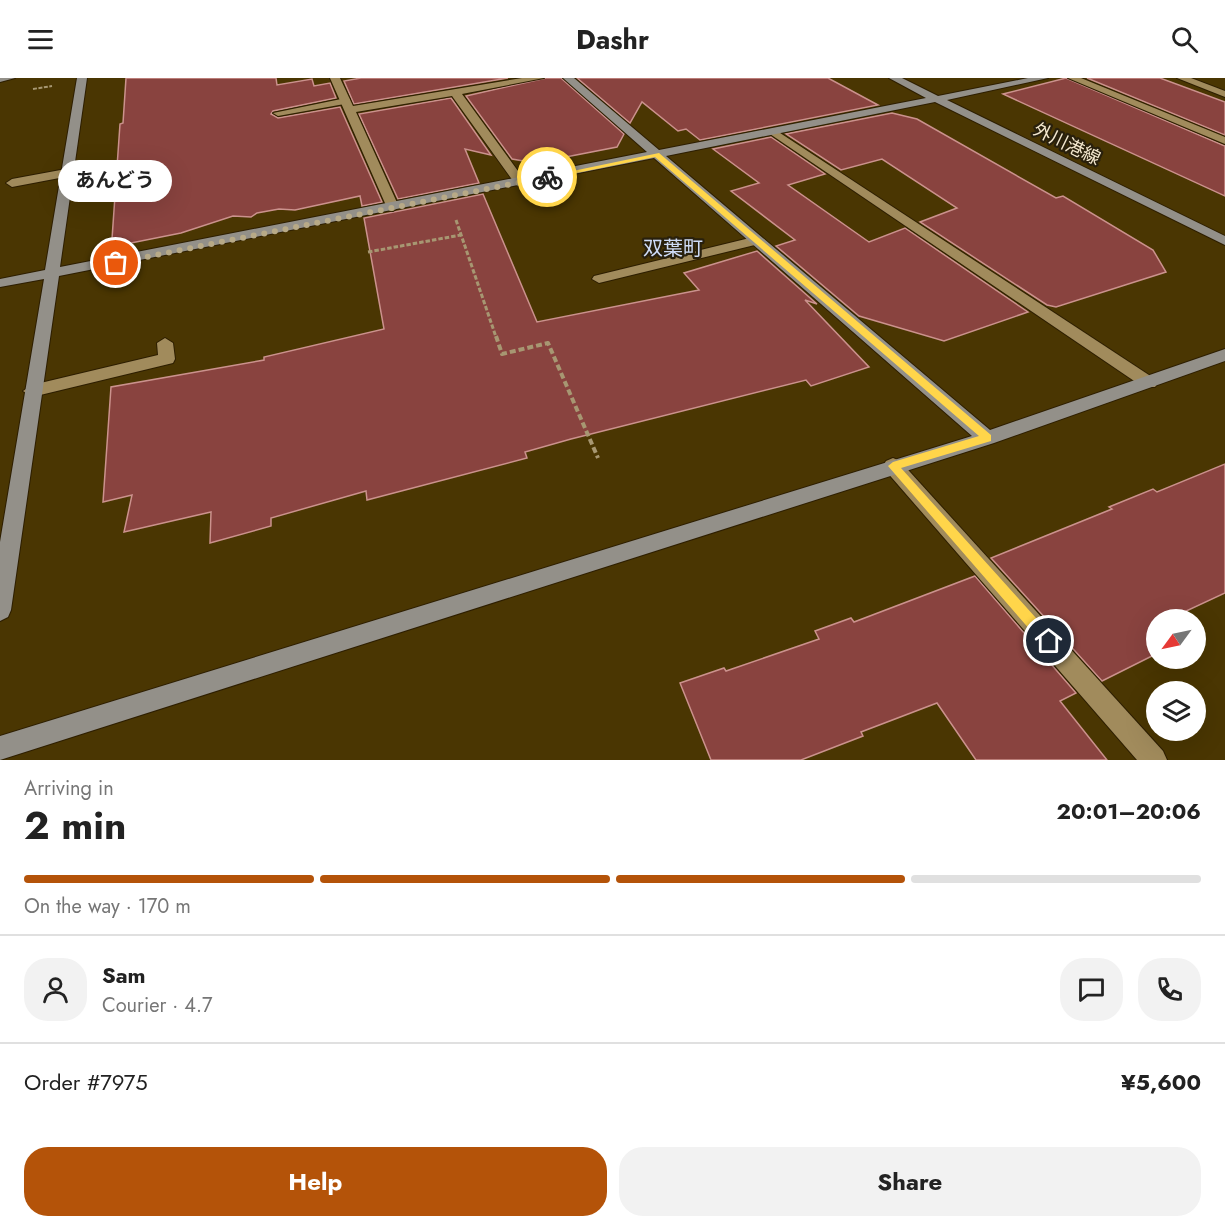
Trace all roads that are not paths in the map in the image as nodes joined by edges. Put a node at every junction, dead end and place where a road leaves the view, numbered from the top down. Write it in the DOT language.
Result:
graph roads {
  1 [pos="10,78"];
  2 [pos="82,78"];
  3 [pos="335,78"];
  4 [pos="538,78"];
  5 [pos="568,78"];
  6 [pos="894,78"];
  7 [pos="1043,78"];
  8 [pos="1073,78"];
  9 [pos="1182,78"];
  10 [pos="0,79"];
  11 [pos="456,92"];
  12 [pos="1225,94"];
  13 [pos="935,99"];
  14 [pos="347,106"];
  15 [pos="278,113"];
  16 [pos="774,132"];
  17 [pos="1225,141"];
  18 [pos="657,155"];
  19 [pos="66,173"];
  20 [pos="520,182"];
  21 [pos="12,183"];
  22 [pos="393,207"];
  23 [pos="758,240"];
  24 [pos="1225,241"];
  25 [pos="49,276"];
  26 [pos="599,279"];
  27 [pos="0,284"];
  28 [pos="165,343"];
  29 [pos="1225,355"];
  30 [pos="1149,383"];
  31 [pos="32,391"];
  32 [pos="987,438"];
  33 [pos="893,466"];
  34 [pos="0,610"];
  35 [pos="0,749"];
  36 [pos="1154,760"];
  1 -- 10 [label="street"];
  2 -- 19 [label="street"];
  3 -- 14 [label="street"];
  4 -- 11 [label="street"];
  5 -- 18 [label="street"];
  6 -- 13 [label="street, 外川港線"];
  7 -- 13 [label="street"];
  8 -- 17 [label="street"];
  9 -- 12 [label="street"];
  11 -- 14 [label="street"];
  11 -- 20 [label="street"];
  13 -- 16 [label="street"];
  13 -- 24 [label="street, 外川港線"];
  14 -- 15 [label="street"];
  14 -- 22 [label="street"];
  16 -- 18 [label="street"];
  16 -- 30 [label="street"];
  18 -- 20 [label="street"];
  18 -- 23 [label="street"];
  19 -- 21 [label="street"];
  19 -- 25 [label="street"];
  20 -- 22 [label="street"];
  22 -- 25 [label="street"];
  23 -- 26 [label="street"];
  23 -- 32 [label="street"];
  25 -- 27 [label="street"];
  25 -- 31 [label="street"];
  28 -- 31 [label="street"];
  29 -- 30 [label="street"];
  30 -- 32 [label="street"];
  31 -- 34 [label="street"];
  32 -- 33 [label="street"];
  33 -- 35 [label="street"];
  33 -- 36 [label="street"];
}
